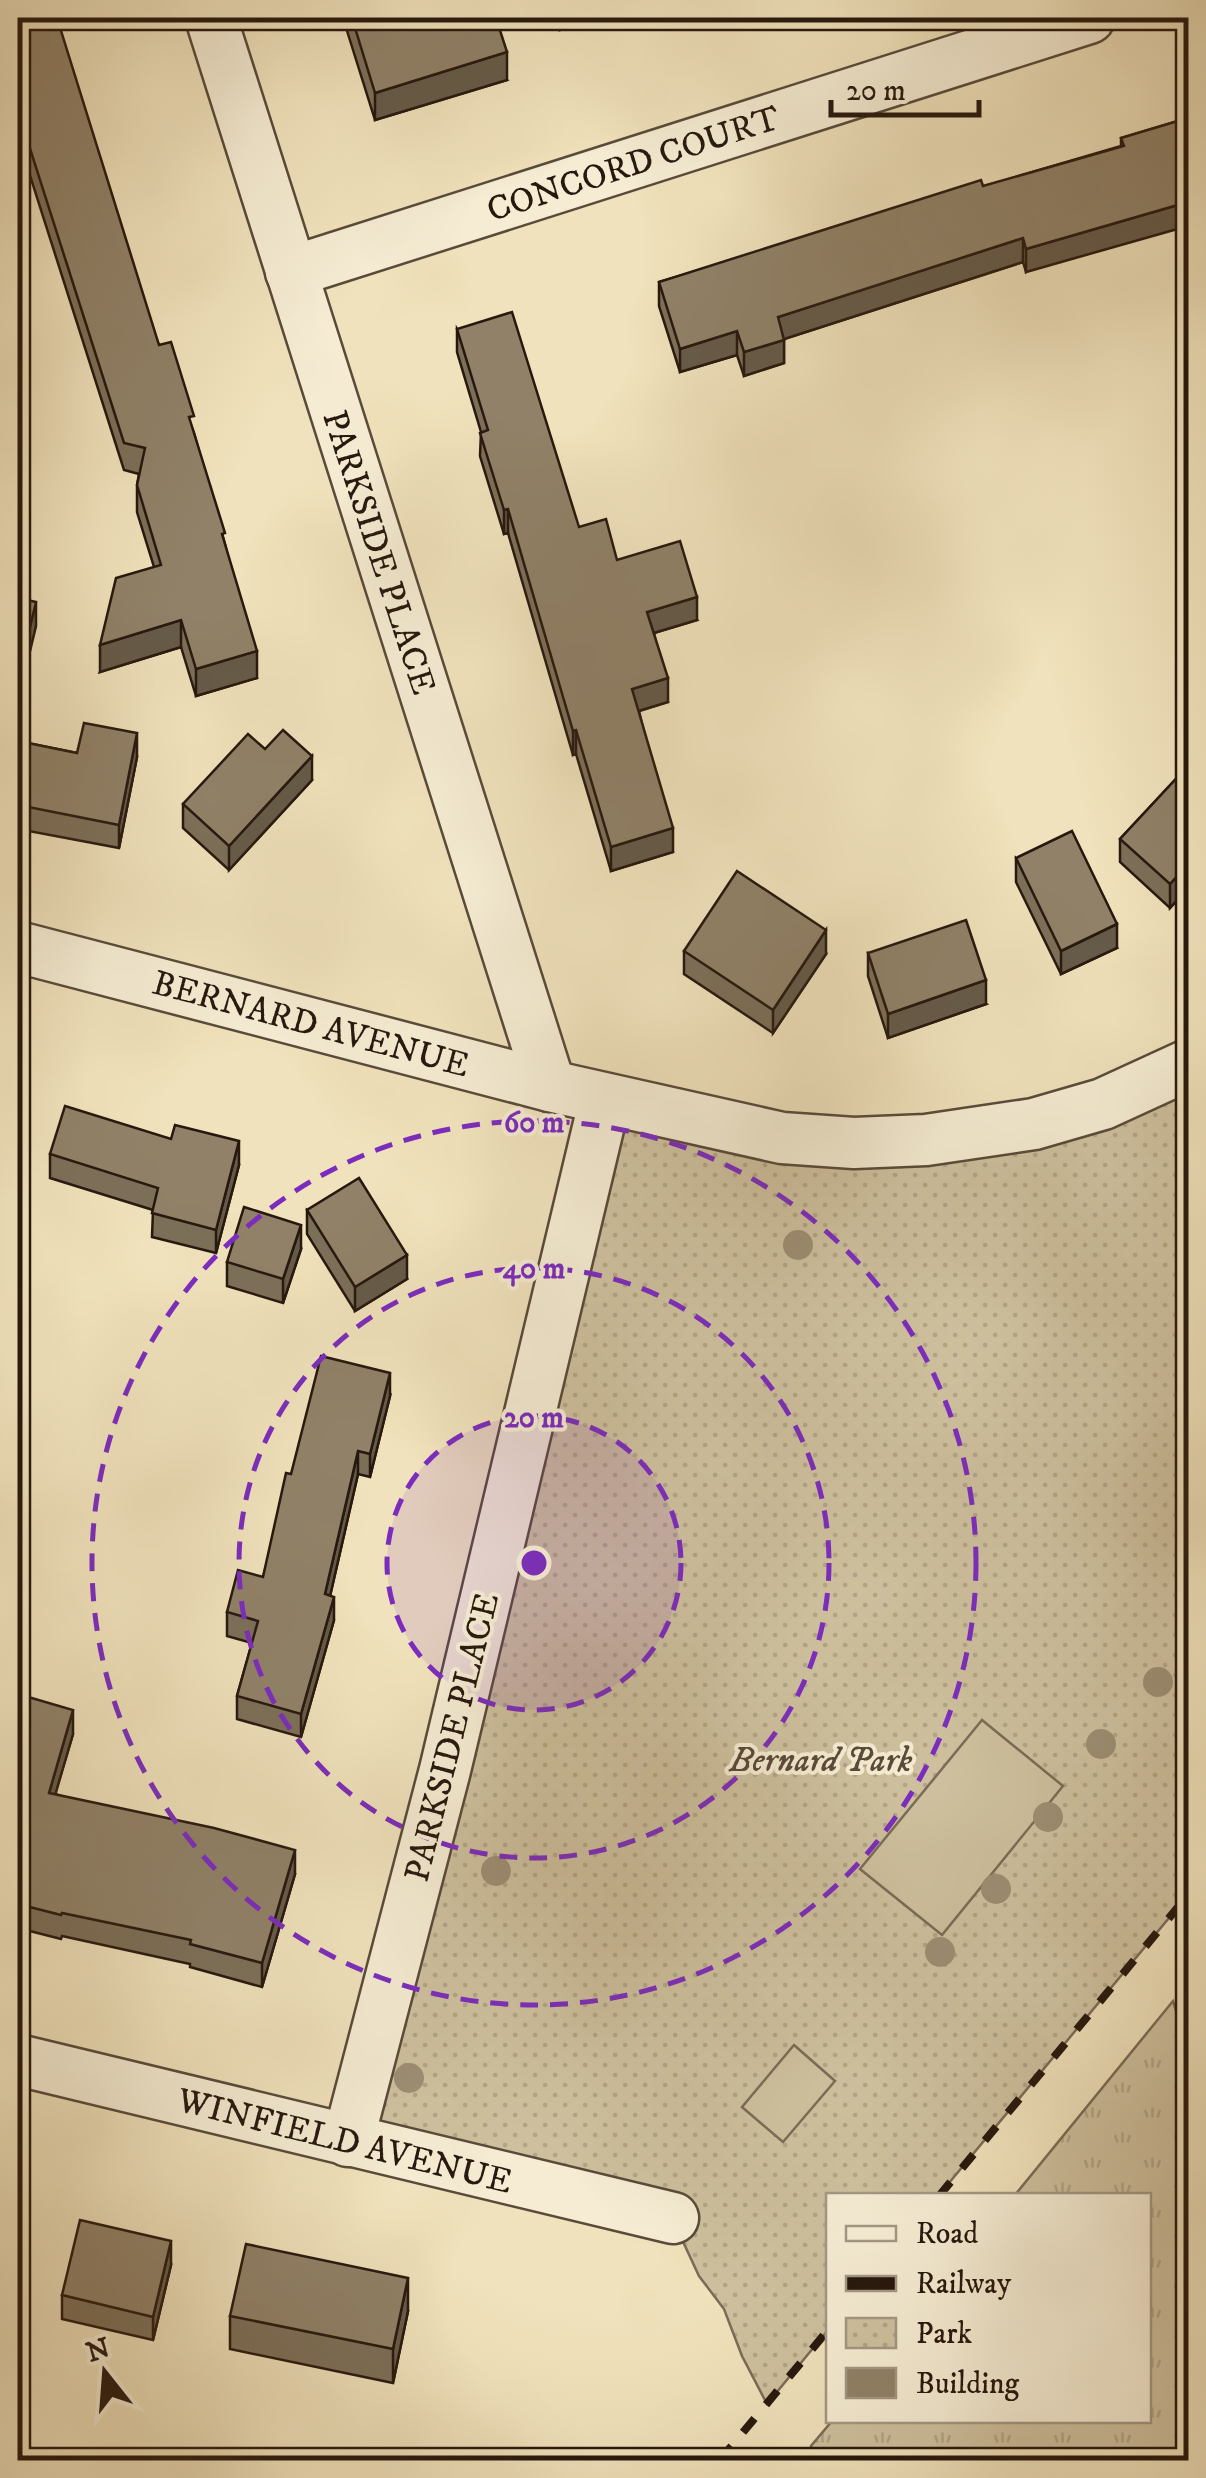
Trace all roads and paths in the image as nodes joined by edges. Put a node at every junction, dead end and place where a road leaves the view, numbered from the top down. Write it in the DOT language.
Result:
graph roads {
  1 [pos="211,18"];
  2 [pos="1088,18"];
  3 [pos="291,272"];
  4 [pos="18,947"];
  5 [pos="1188,1065"];
  6 [pos="550,1086"];
  7 [pos="605,1099"];
  8 [pos="18,2060"];
  9 [pos="348,2141"];
  10 [pos="672,2218"];
  1 -- 3 [label="street, PARKSIDE PLACE"];
  2 -- 3 [label="street, CONCORD COURT"];
  3 -- 6 [label="street, PARKSIDE PLACE"];
  4 -- 6 [label="street, BERNARD AVENUE"];
  5 -- 7 [label="street, BERNARD AVENUE"];
  6 -- 7 [label="street, BERNARD AVENUE"];
  7 -- 9 [label="street, PARKSIDE PLACE"];
  8 -- 9 [label="street, WINFIELD AVENUE"];
  9 -- 10 [label="street, WINFIELD AVENUE"];
}
